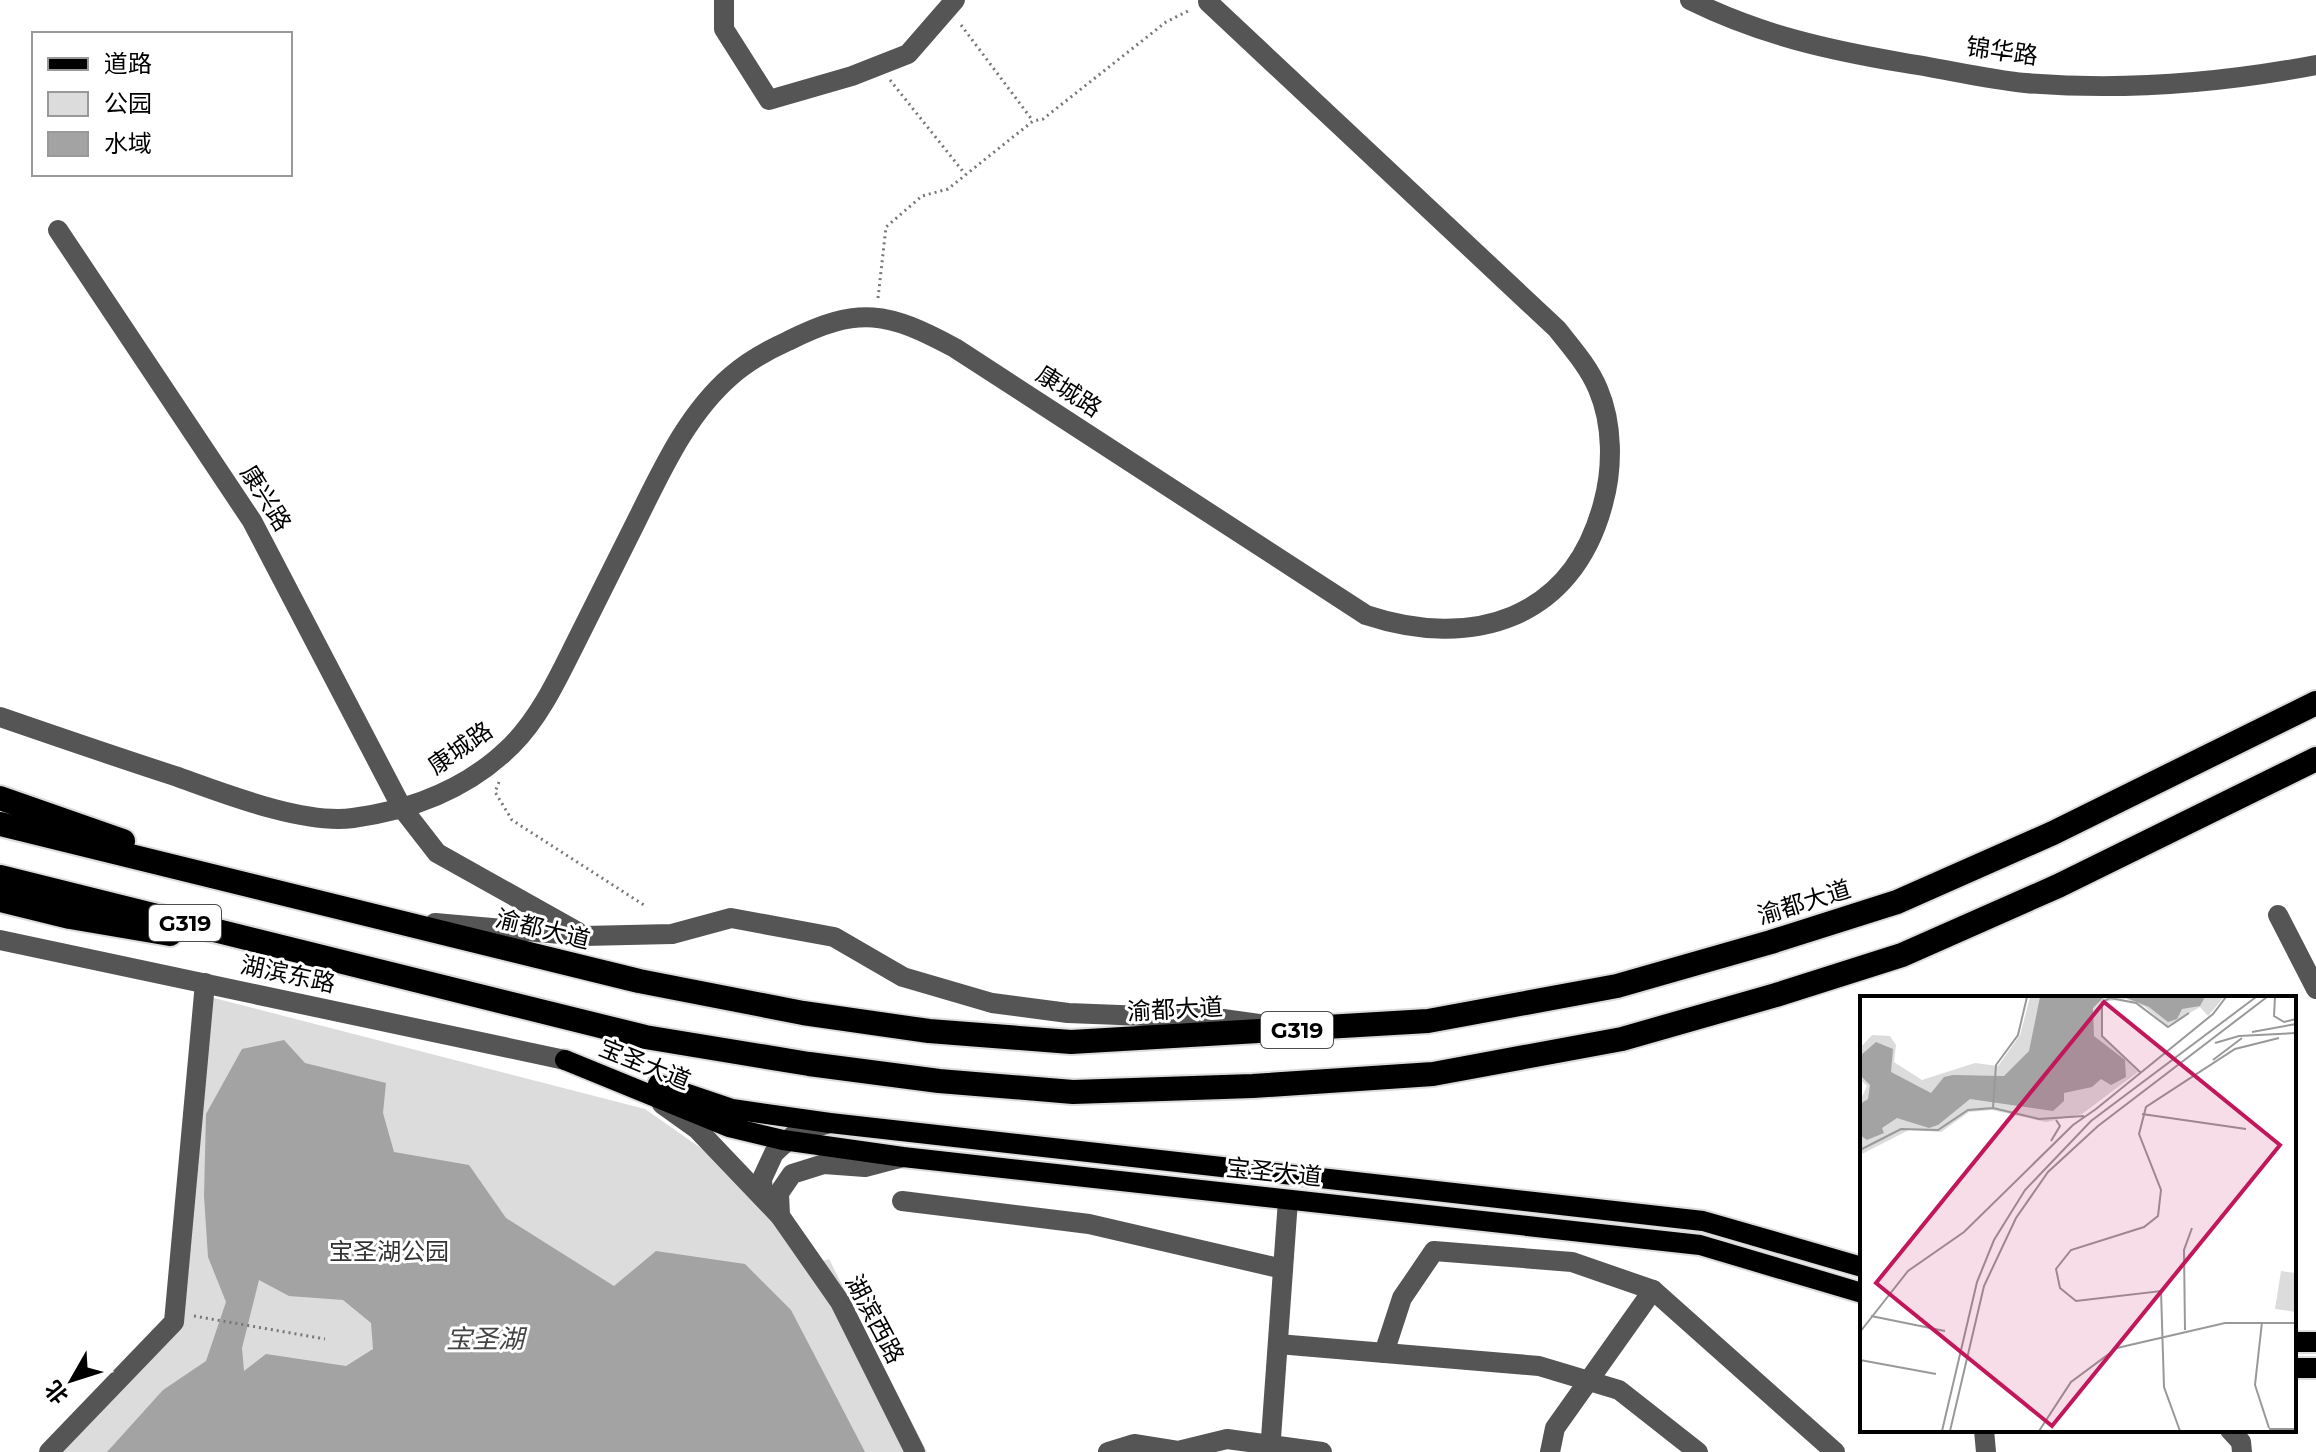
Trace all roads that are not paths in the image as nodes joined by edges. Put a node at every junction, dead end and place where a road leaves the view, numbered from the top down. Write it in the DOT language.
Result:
graph roads {
  1 [pos="724,0"];
  2 [pos="1690,0"];
  3 [pos="1209,1"];
  4 [pos="951,3"];
  5 [pos="2316,65"];
  6 [pos="58,230"];
  7 [pos="2316,703"];
  8 [pos="0,717"];
  9 [pos="2316,759"];
  10 [pos="0,798"];
  11 [pos="402,808"];
  12 [pos="0,824"];
  13 [pos="0,877"];
  14 [pos="234,882"];
  15 [pos="0,900"];
  16 [pos="2278,915"];
  17 [pos="379,918"];
  18 [pos="584,936"];
  19 [pos="0,940"];
  20 [pos="369,969"];
  21 [pos="205,983"];
  22 [pos="2316,989"];
  23 [pos="1298,1030"];
  24 [pos="565,1060"];
  25 [pos="644,1090"];
  26 [pos="830,1123"];
  27 [pos="788,1140"];
  28 [pos="903,1157"];
  29 [pos="763,1197"];
  30 [pos="1288,1200"];
  31 [pos="902,1201"];
  32 [pos="780,1216"];
  33 [pos="1860,1266"];
  34 [pos="1283,1269"];
  35 [pos="1653,1290"];
  36 [pos="1860,1292"];
  37 [pos="1278,1344"];
  38 [pos="1384,1353"];
  39 [pos="1588,1381"];
  40 [pos="1984,1432"];
  41 [pos="2232,1432"];
  42 [pos="1271,1448"];
  43 [pos="49,1452"];
  44 [pos="915,1452"];
  45 [pos="1108,1452"];
  46 [pos="1322,1452"];
  47 [pos="1550,1452"];
  48 [pos="1698,1452"];
  49 [pos="1835,1452"];
  50 [pos="1986,1452"];
  51 [pos="2242,1452"];
  1 -- 4 [label="street"];
  2 -- 5 [label="street, 锦华路"];
  3 -- 11 [label="street, 康城路"];
  6 -- 11 [label="street, 康兴路"];
  7 -- 23 [label="highway, 渝都大道 / G319"];
  8 -- 11 [label="street, 康城路"];
  9 -- 20 [label="highway, G319"];
  10 -- 14 [label="highway"];
  11 -- 18 [label="street, 康兴路"];
  12 -- 14 [label="highway, 渝都大道 / G319"];
  13 -- 20 [label="highway, G319"];
  14 -- 17 [label="highway, 渝都大道 / G319"];
  15 -- 20 [label="highway"];
  16 -- 22 [label="street"];
  17 -- 18 [label="street"];
  17 -- 23 [label="highway, 渝都大道 / G319"];
  18 -- 23 [label="street"];
  19 -- 21 [label="street, 湖滨东路"];
  21 -- 24 [label="street, 湖滨东路"];
  21 -- 43 [label="street"];
  24 -- 25 [label="main road, 宝圣大道"];
  24 -- 26 [label="main road, 宝圣大道"];
  25 -- 27 [label="main road, 宝圣大道"];
  25 -- 29 [label="street, 湖滨西路"];
  26 -- 27 [label="street"];
  26 -- 33 [label="main road, 宝圣大道"];
  27 -- 28 [label="main road, 宝圣大道"];
  27 -- 29 [label="street"];
  28 -- 30 [label="main road, 宝圣大道"];
  28 -- 32 [label="street"];
  29 -- 32 [label="street, 湖滨西路"];
  30 -- 34 [label="street"];
  30 -- 36 [label="main road, 宝圣大道"];
  31 -- 34 [label="street"];
  32 -- 44 [label="street, 湖滨西路"];
  34 -- 37 [label="street"];
  35 -- 38 [label="street"];
  35 -- 39 [label="street"];
  35 -- 49 [label="street"];
  37 -- 38 [label="street"];
  37 -- 42 [label="street"];
  38 -- 39 [label="street"];
  39 -- 47 [label="street"];
  39 -- 48 [label="street"];
  40 -- 50 [label="street"];
  41 -- 51 [label="street"];
  42 -- 45 [label="street"];
  42 -- 46 [label="street"];
}
